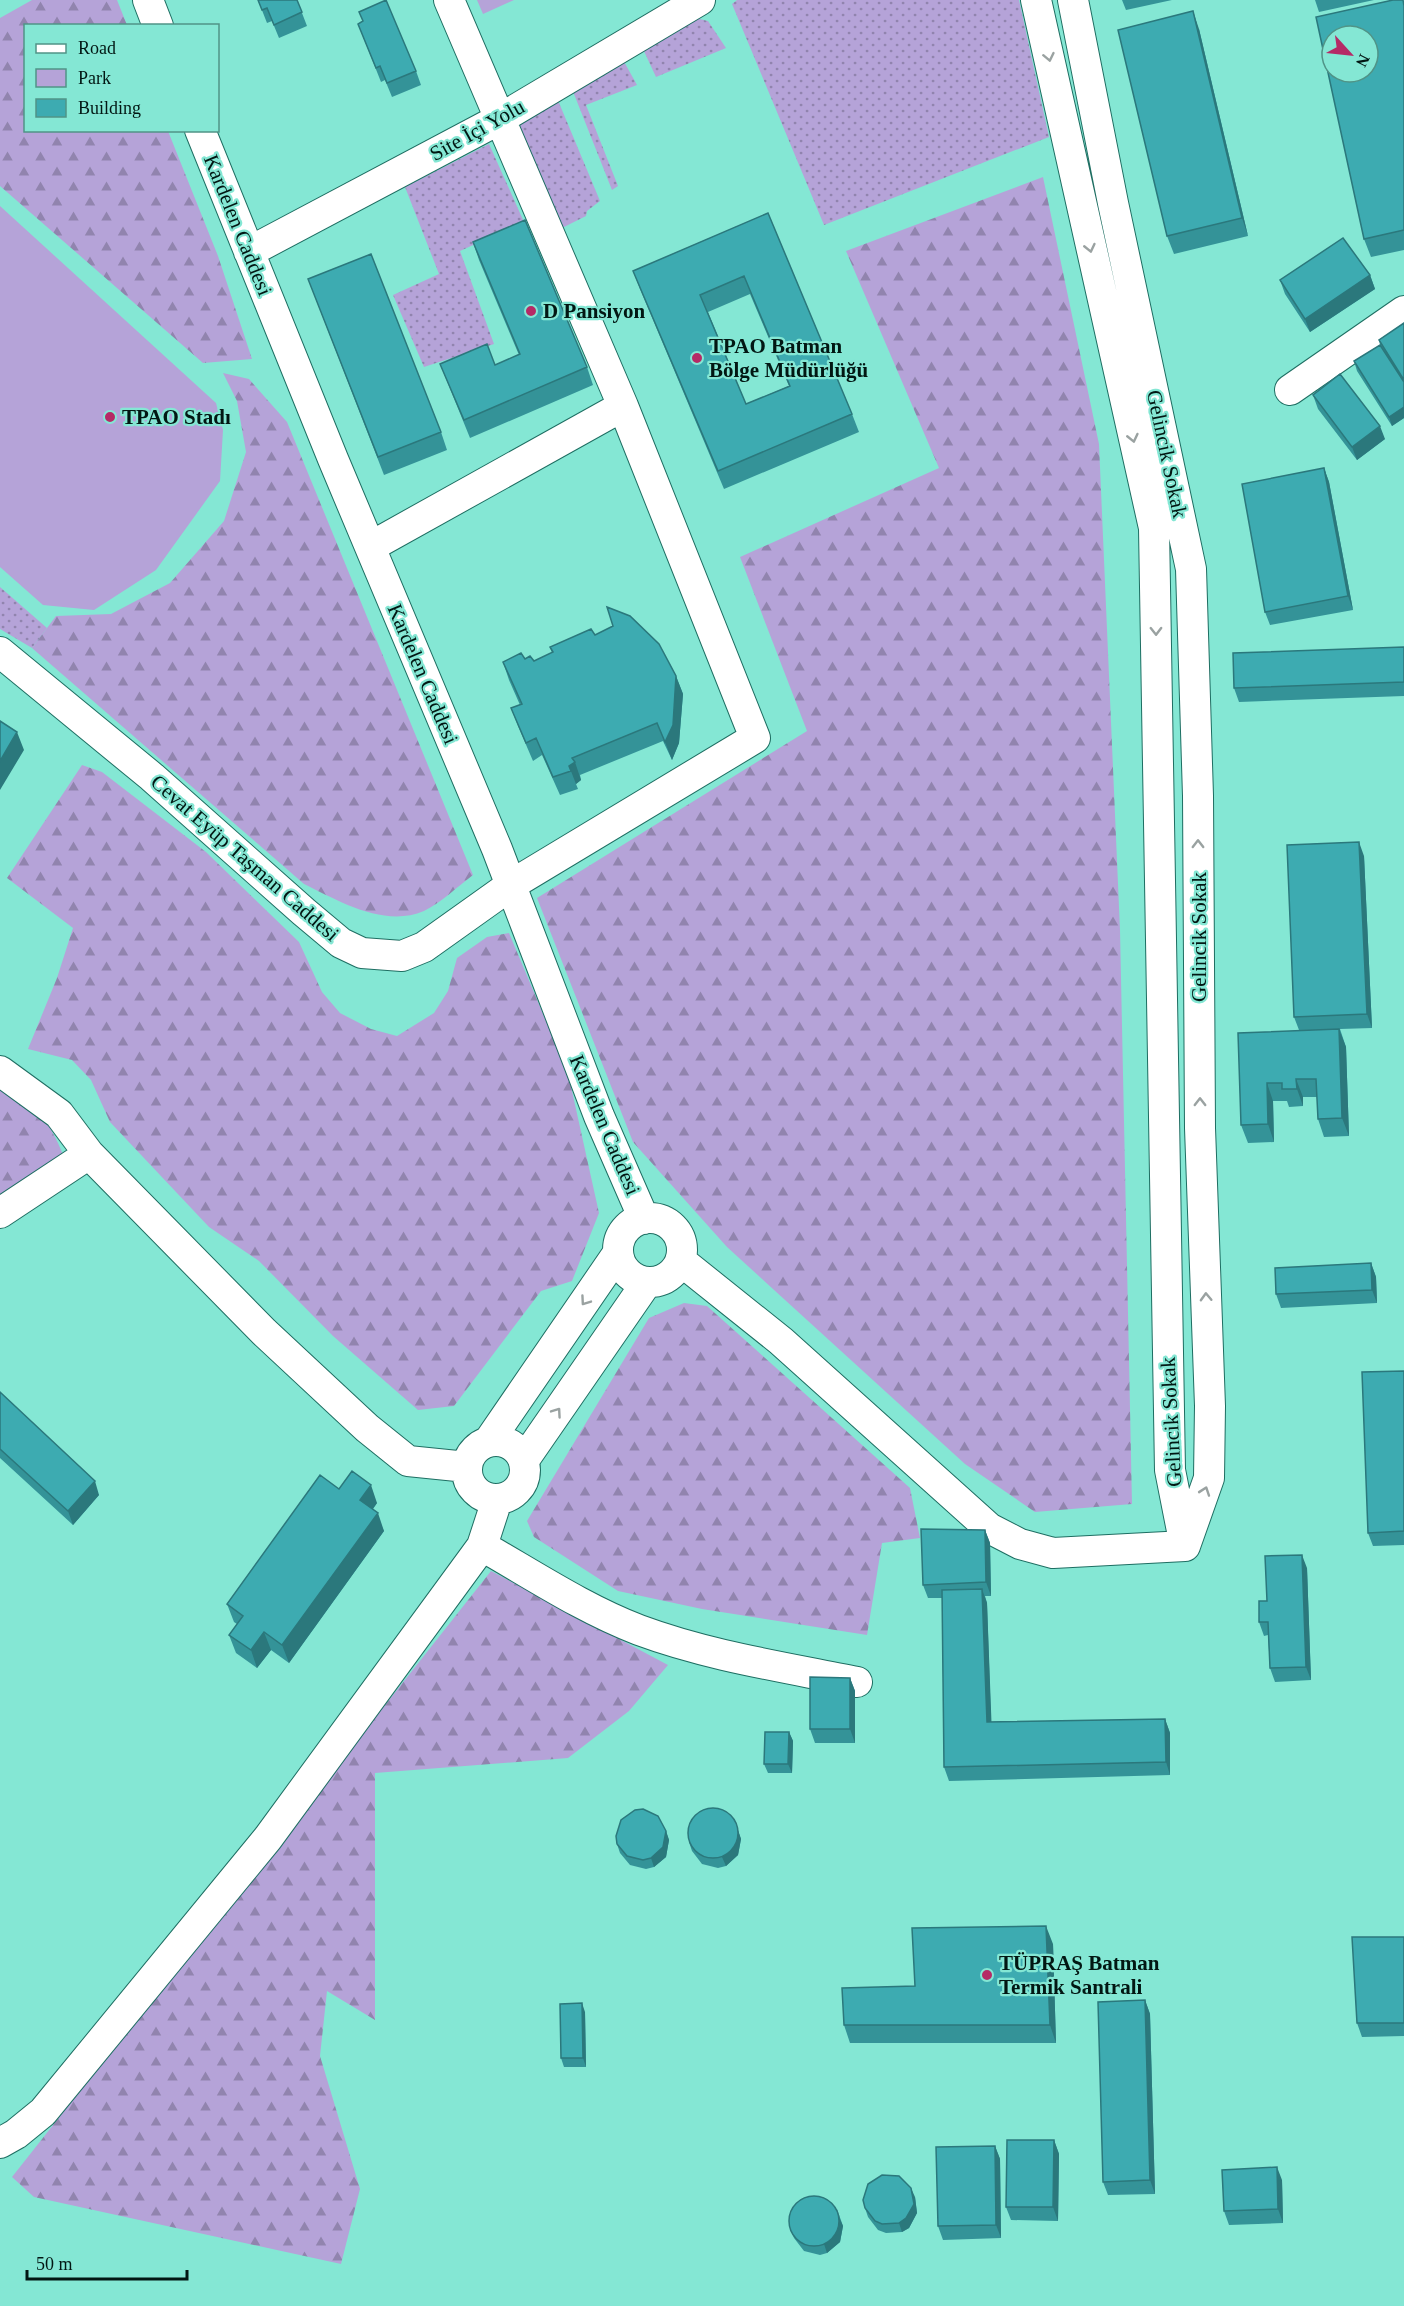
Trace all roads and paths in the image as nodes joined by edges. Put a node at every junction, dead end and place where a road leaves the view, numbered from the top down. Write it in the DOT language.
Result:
graph roads {
  1 [pos="148,0"];
  2 [pos="449,0"];
  3 [pos="700,0"];
  4 [pos="1036,0"];
  5 [pos="1074,0"];
  6 [pos="157,24"];
  7 [pos="498,120"];
  8 [pos="201,132"];
  9 [pos="249,252"];
  10 [pos="1404,311"];
  11 [pos="1290,390"];
  12 [pos="623,406"];
  13 [pos="370,547"];
  14 [pos="1191,569"];
  15 [pos="1155,586"];
  16 [pos="0,652"];
  17 [pos="510,885"];
  18 [pos="0,1071"];
  19 [pos="89,1154"];
  20 [pos="0,1213"];
  21 [pos="644,1219"];
  22 [pos="618,1253"];
  23 [pos="681,1261"];
  24 [pos="647,1282"];
  25 [pos="489,1441"];
  26 [pos="524,1460"];
  27 [pos="467,1467"];
  28 [pos="497,1500"];
  29 [pos="482,1546"];
  30 [pos="1185,1546"];
  31 [pos="856,1682"];
  32 [pos="0,2143"];
  1 -- 6 [label="street"];
  2 -- 7 [label="street"];
  3 -- 7 [label="street, Site İçi Yolu"];
  4 -- 15 [label="street, Gelincik Sokak, one-way"];
  5 -- 14 [label="street, Gelincik Sokak"];
  7 -- 9 [label="street, Site İçi Yolu"];
  7 -- 12 [label="street"];
  8 -- 9 [label="street, Kardelen Caddesi"];
  9 -- 13 [label="street, Kardelen Caddesi"];
  10 -- 11 [label="street"];
  12 -- 13 [label="street"];
  12 -- 17 [label="street, Cevat Eyüp Taşman Caddesi"];
  13 -- 17 [label="street, Kardelen Caddesi"];
  14 -- 15 [label="street"];
  30 -- 14 [label="street, Gelincik Sokak, one-way"];
  15 -- 30 [label="street, Gelincik Sokak, one-way"];
  16 -- 17 [label="street, Cevat Eyüp Taşman Caddesi"];
  17 -- 21 [label="street, Kardelen Caddesi"];
  18 -- 19 [label="street"];
  19 -- 20 [label="street"];
  19 -- 27 [label="street"];
  21 -- 22 [label="street"];
  21 -- 23 [label="street"];
  22 -- 24 [label="street"];
  22 -- 25 [label="street, one-way"];
  23 -- 24 [label="street"];
  23 -- 30 [label="street"];
  26 -- 24 [label="street, one-way"];
  25 -- 26 [label="street"];
  25 -- 27 [label="street"];
  26 -- 28 [label="street"];
  27 -- 28 [label="street"];
  28 -- 29 [label="street"];
  29 -- 31 [label="street"];
  29 -- 32 [label="street"];
}
